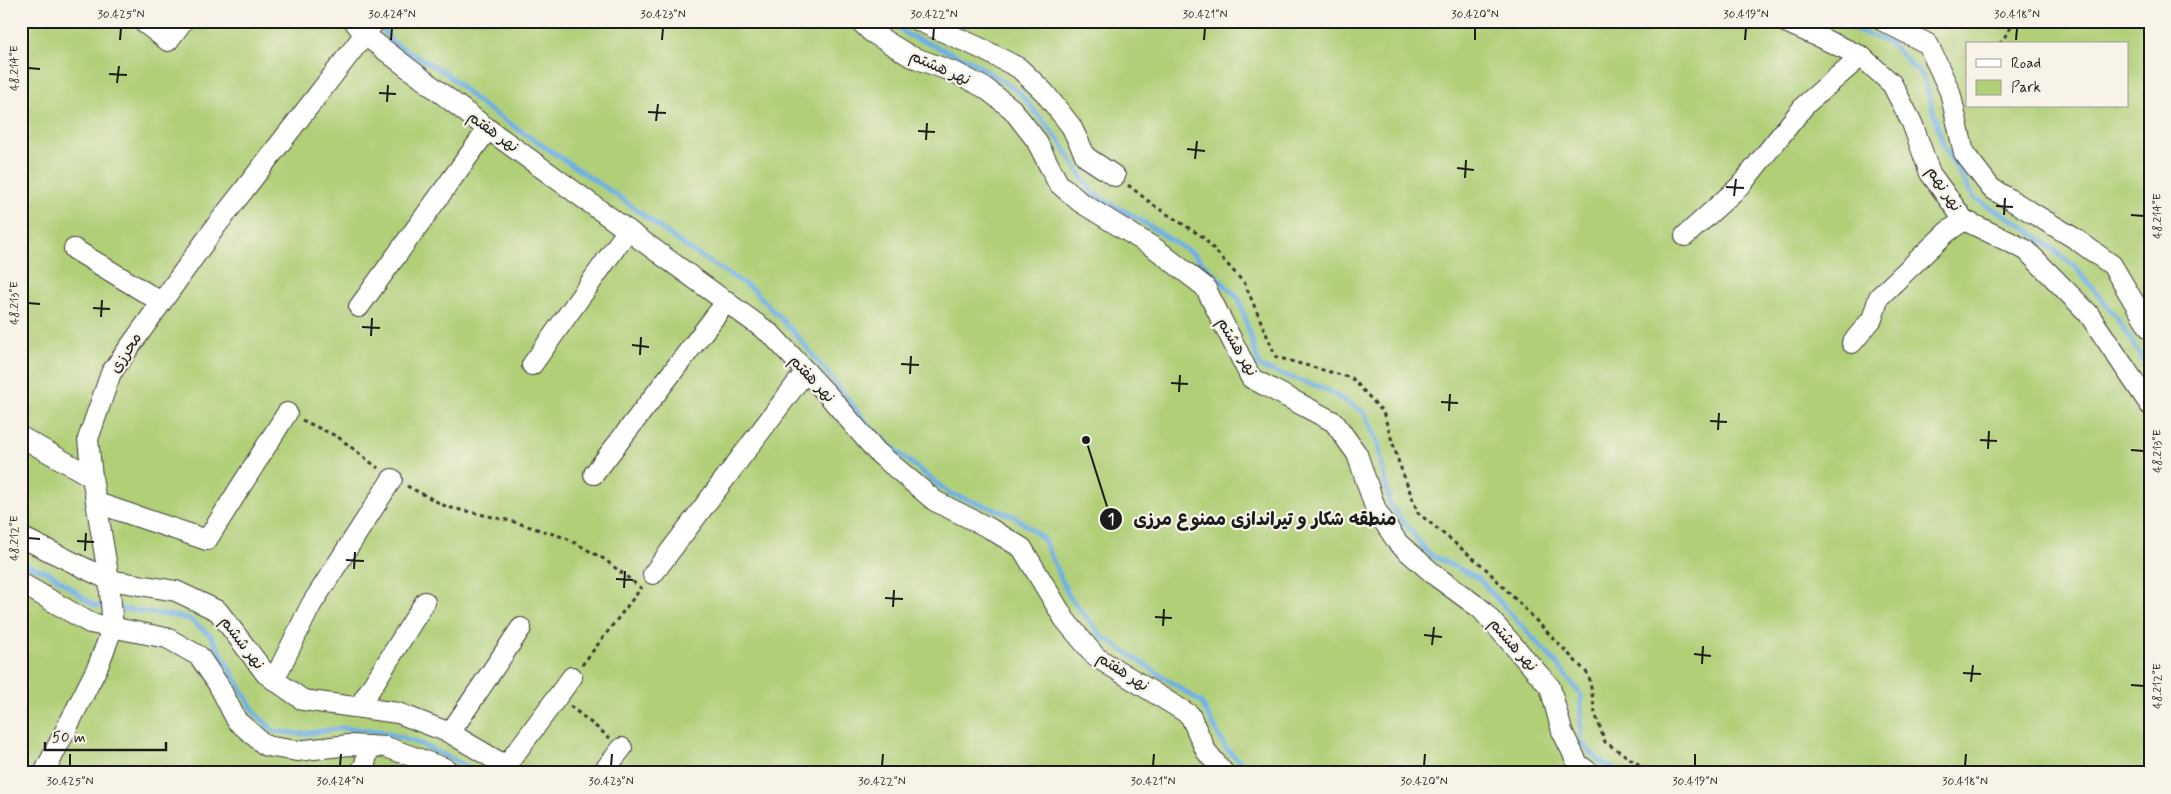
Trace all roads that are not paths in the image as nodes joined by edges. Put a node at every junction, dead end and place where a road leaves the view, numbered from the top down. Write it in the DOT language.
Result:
graph roads {
  1 [pos="142,21"];
  2 [pos="183,21"];
  3 [pos="860,21"];
  4 [pos="919,21"];
  5 [pos="1783,21"];
  6 [pos="1883,21"];
  7 [pos="366,27"];
  8 [pos="1861,56"];
  9 [pos="488,128"];
  10 [pos="1116,176"];
  11 [pos="1964,220"];
  12 [pos="628,230"];
  13 [pos="1685,236"];
  14 [pos="74,249"];
  15 [pos="727,301"];
  16 [pos="161,302"];
  17 [pos="359,307"];
  18 [pos="2150,329"];
  19 [pos="1852,343"];
  20 [pos="532,365"];
  21 [pos="806,371"];
  22 [pos="2150,405"];
  23 [pos="287,413"];
  24 [pos="21,438"];
  25 [pos="594,474"];
  26 [pos="92,477"];
  27 [pos="392,478"];
  28 [pos="97,503"];
  29 [pos="21,537"];
  30 [pos="647,581"];
  31 [pos="21,583"];
  32 [pos="109,586"];
  33 [pos="424,602"];
  34 [pos="113,622"];
  35 [pos="521,628"];
  36 [pos="572,677"];
  37 [pos="274,680"];
  38 [pos="359,707"];
  39 [pos="450,733"];
  40 [pos="369,746"];
  41 [pos="622,748"];
  42 [pos="510,769"];
  43 [pos="44,773"];
  44 [pos="360,773"];
  45 [pos="451,773"];
  46 [pos="602,773"];
  47 [pos="1224,773"];
  48 [pos="1590,773"];
  1 -- 2 [label="street"];
  3 -- 48 [label="street, نهر هشتم"];
  4 -- 10 [label="street"];
  5 -- 8 [label="street, نهر نهم"];
  6 -- 18 [label="street"];
  7 -- 9 [label="street, نهر هفتم"];
  7 -- 16 [label="street, محرزی"];
  8 -- 11 [label="street, نهر نهم"];
  8 -- 13 [label="street"];
  9 -- 12 [label="street, نهر هفتم"];
  9 -- 17 [label="street"];
  11 -- 19 [label="street"];
  11 -- 22 [label="street, نهر نهم"];
  12 -- 15 [label="street, نهر هفتم"];
  12 -- 20 [label="street"];
  14 -- 16 [label="street"];
  15 -- 21 [label="street, نهر هفتم"];
  15 -- 25 [label="street"];
  16 -- 26 [label="street, محرزی"];
  21 -- 30 [label="street"];
  21 -- 47 [label="street, نهر هفتم"];
  23 -- 28 [label="street"];
  24 -- 26 [label="street"];
  26 -- 28 [label="street, محرزی"];
  27 -- 37 [label="street"];
  28 -- 32 [label="street, محرزی"];
  29 -- 32 [label="street, نهر ششم"];
  31 -- 34 [label="street"];
  32 -- 34 [label="street, محرزی"];
  32 -- 37 [label="street, نهر ششم"];
  33 -- 38 [label="street"];
  34 -- 40 [label="street"];
  34 -- 43 [label="street, محرزی"];
  35 -- 39 [label="street"];
  36 -- 42 [label="street"];
  37 -- 38 [label="street, نهر ششم"];
  38 -- 39 [label="street, نهر ششم"];
  39 -- 42 [label="street, نهر ششم"];
  40 -- 44 [label="street"];
  40 -- 45 [label="street"];
  41 -- 46 [label="street"];
}
